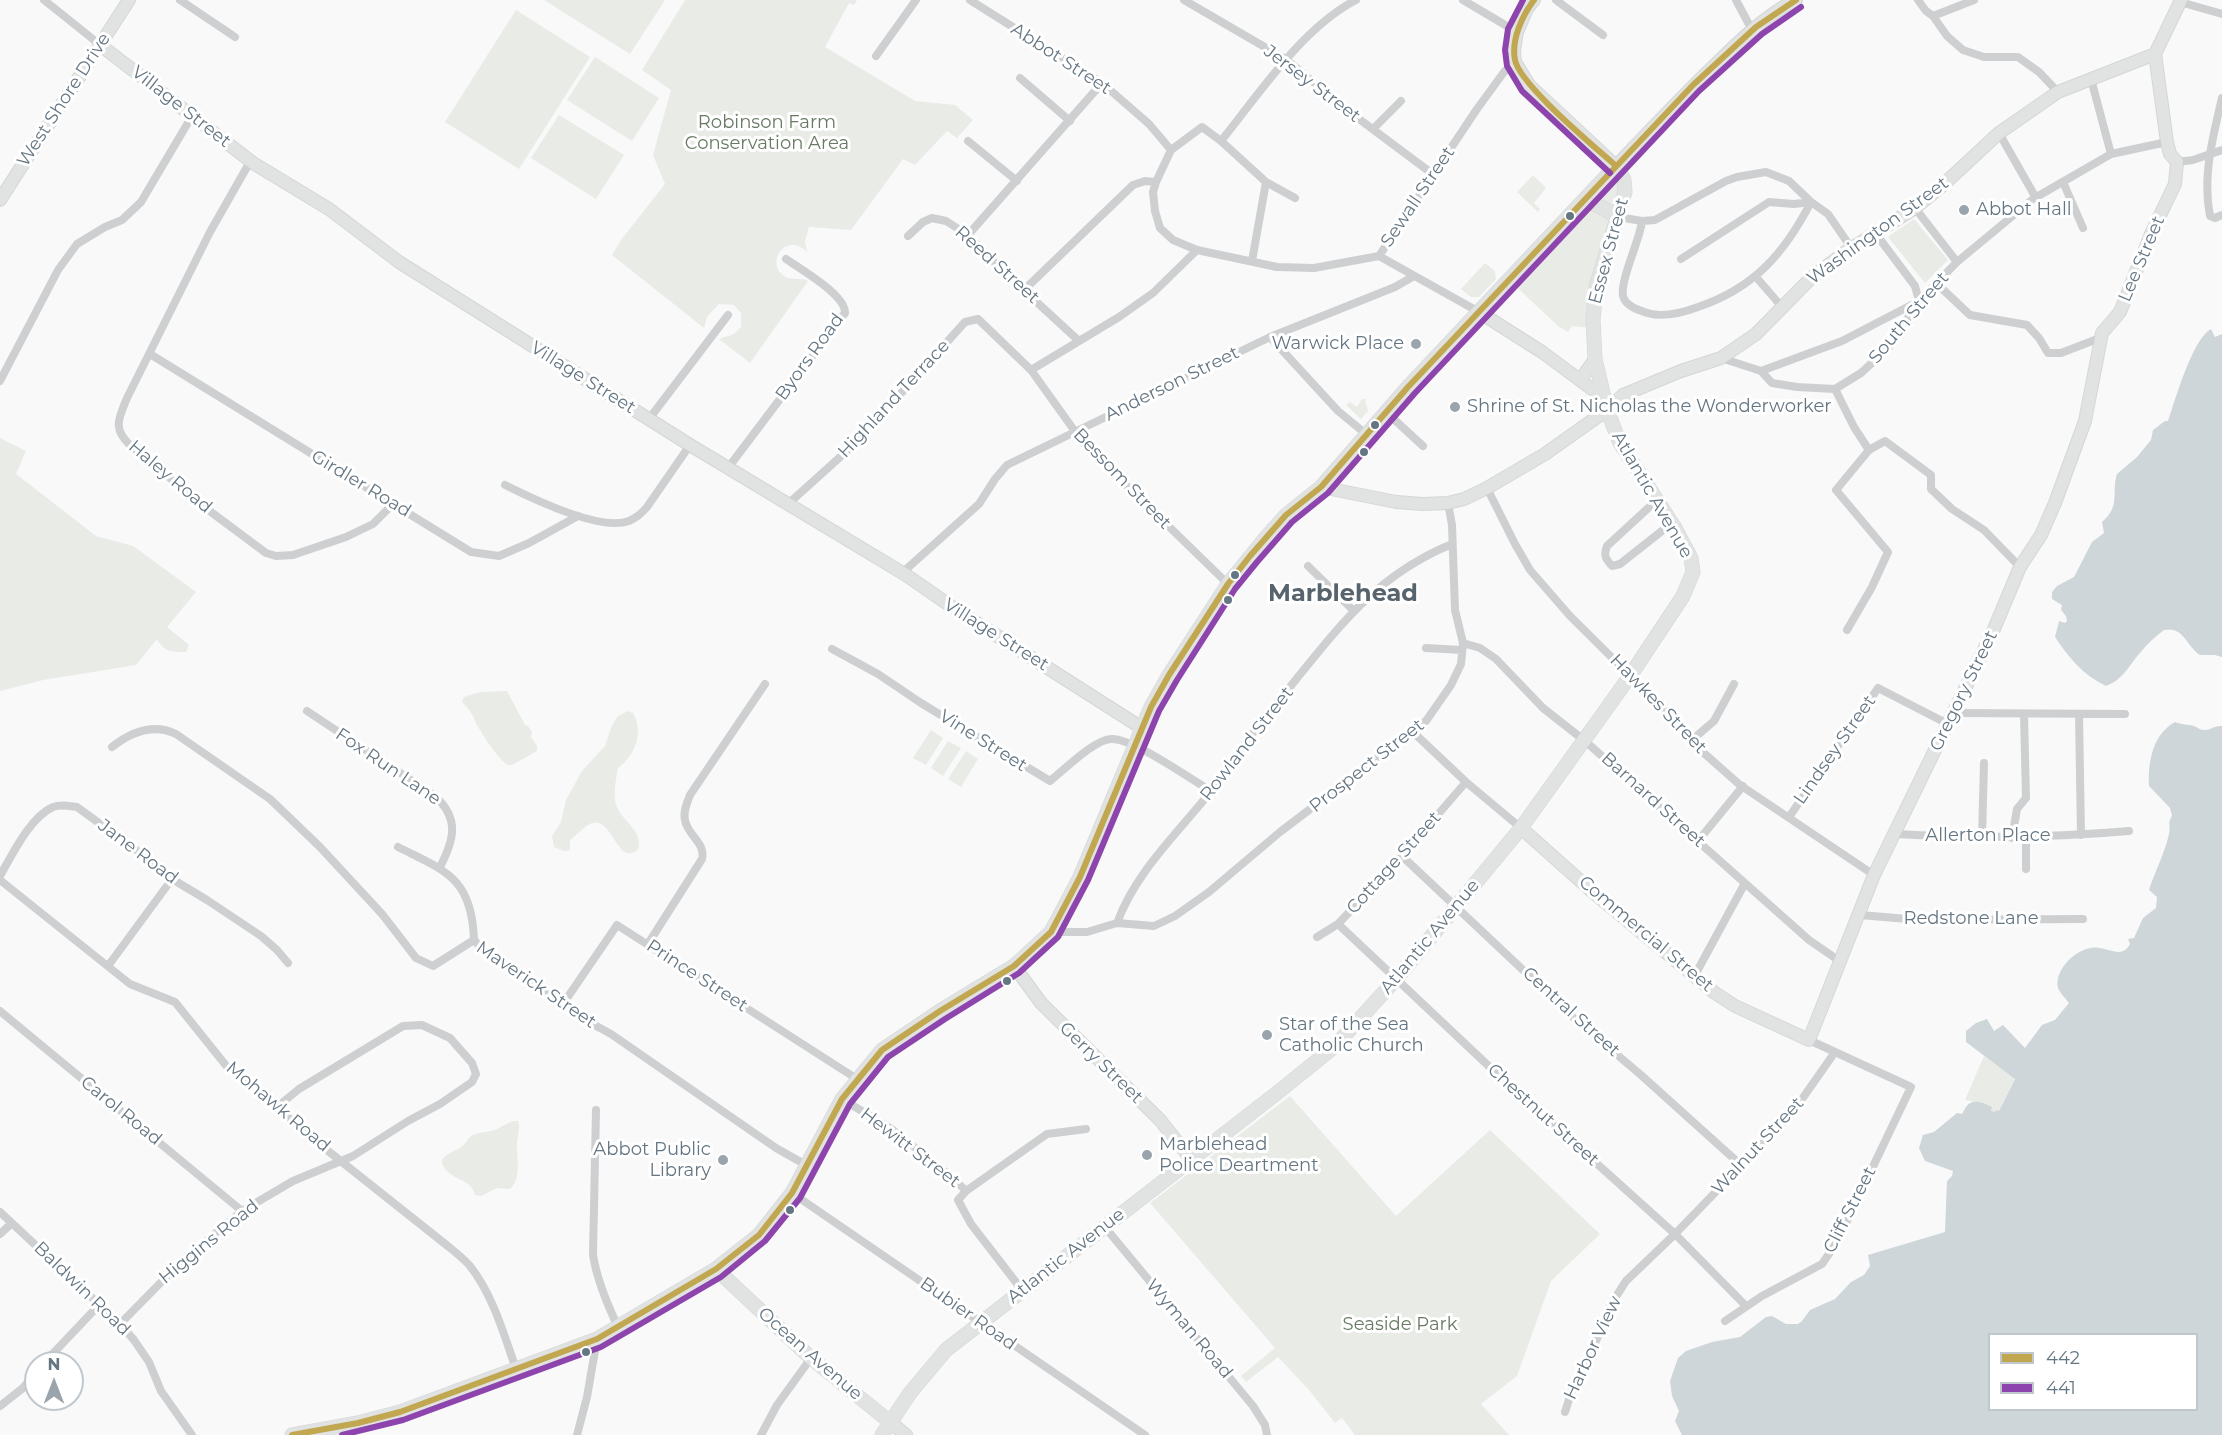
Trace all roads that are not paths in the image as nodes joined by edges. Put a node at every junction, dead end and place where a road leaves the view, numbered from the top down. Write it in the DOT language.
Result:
graph roads {
  1 [pos="44,0"];
  2 [pos="129,0"];
  3 [pos="180,0"];
  4 [pos="916,0"];
  5 [pos="970,0"];
  6 [pos="1184,0"];
  7 [pos="1356,0"];
  8 [pos="1463,0"];
  9 [pos="1534,0"];
  10 [pos="1556,0"];
  11 [pos="1737,0"];
  12 [pos="1796,0"];
  13 [pos="1918,0"];
  14 [pos="1974,0"];
  15 [pos="2180,1"];
  16 [pos="2222,14"];
  17 [pos="1933,16"];
  18 [pos="1752,30"];
  19 [pos="1517,32"];
  20 [pos="1603,35"];
  21 [pos="235,37"];
  22 [pos="99,44"];
  23 [pos="2155,54"];
  24 [pos="876,56"];
  25 [pos="1287,60"];
  26 [pos="1515,62"];
  27 [pos="1020,78"];
  28 [pos="2091,79"];
  29 [pos="1102,83"];
  30 [pos="2058,92"];
  31 [pos="2222,98"];
  32 [pos="1401,101"];
  33 [pos="192,116"];
  34 [pos="1070,121"];
  35 [pos="1373,129"];
  36 [pos="1999,132"];
  37 [pos="968,141"];
  38 [pos="1221,141"];
  39 [pos="2167,142"];
  40 [pos="1171,150"];
  41 [pos="2222,150"];
  42 [pos="2210,153"];
  43 [pos="2111,154"];
  44 [pos="2177,162"];
  45 [pos="253,163"];
  46 [pos="1616,166"];
  47 [pos="1434,175"];
  48 [pos="1017,181"];
  49 [pos="1156,182"];
  50 [pos="1266,182"];
  51 [pos="2063,182"];
  52 [pos="1295,198"];
  53 [pos="2036,198"];
  54 [pos="0,200"];
  55 [pos="1584,201"];
  56 [pos="1811,202"];
  57 [pos="1915,208"];
  58 [pos="1618,217"];
  59 [pos="2217,218"];
  60 [pos="1642,221"];
  61 [pos="2083,228"];
  62 [pos="1876,234"];
  63 [pos="968,235"];
  64 [pos="908,236"];
  65 [pos="1852,249"];
  66 [pos="1197,250"];
  67 [pos="1379,256"];
  68 [pos="786,259"];
  69 [pos="1681,259"];
  70 [pos="1252,261"];
  71 [pos="1957,261"];
  72 [pos="1414,276"];
  73 [pos="1756,278"];
  74 [pos="1936,284"];
  75 [pos="1024,290"];
  76 [pos="1919,301"];
  77 [pos="1782,306"];
  78 [pos="1479,312"];
  79 [pos="728,315"];
  80 [pos="974,319"];
  81 [pos="1270,337"];
  82 [pos="2100,338"];
  83 [pos="1078,340"];
  84 [pos="150,354"];
  85 [pos="1721,358"];
  86 [pos="1595,359"];
  87 [pos="1031,370"];
  88 [pos="1761,372"];
  89 [pos="1581,379"];
  90 [pos="0,381"];
  91 [pos="1835,388"];
  92 [pos="1606,404"];
  93 [pos="1386,412"];
  94 [pos="649,419"];
  95 [pos="1075,431"];
  96 [pos="1366,434"];
  97 [pos="690,445"];
  98 [pos="1423,446"];
  99 [pos="1869,450"];
  100 [pos="728,468"];
  101 [pos="505,485"];
  102 [pos="1321,487"];
  103 [pos="1488,488"];
  104 [pos="1657,500"];
  105 [pos="1448,503"];
  106 [pos="392,504"];
  107 [pos="793,507"];
  108 [pos="578,516"];
  109 [pos="1672,523"];
  110 [pos="1452,544"];
  111 [pos="1308,566"];
  112 [pos="2020,567"];
  113 [pos="902,573"];
  114 [pos="1228,584"];
  115 [pos="1354,611"];
  116 [pos="1847,630"];
  117 [pos="1463,646"];
  118 [pos="832,648"];
  119 [pos="1426,648"];
  120 [pos="1630,676"];
  121 [pos="765,684"];
  122 [pos="1734,684"];
  123 [pos="307,711"];
  124 [pos="2024,714"];
  125 [pos="2079,714"];
  126 [pos="2125,714"];
  127 [pos="1951,718"];
  128 [pos="1142,728"];
  129 [pos="1413,732"];
  130 [pos="1692,740"];
  131 [pos="1585,741"];
  132 [pos="1135,746"];
  133 [pos="112,747"];
  134 [pos="1984,763"];
  135 [pos="1466,782"];
  136 [pos="1743,786"];
  137 [pos="1211,791"];
  138 [pos="1788,817"];
  139 [pos="1521,828"];
  140 [pos="2129,831"];
  141 [pos="1895,834"];
  142 [pos="2081,835"];
  143 [pos="1982,837"];
  144 [pos="2026,837"];
  145 [pos="2012,838"];
  146 [pos="1698,841"];
  147 [pos="398,846"];
  148 [pos="1402,856"];
  149 [pos="440,867"];
  150 [pos="2026,869"];
  151 [pos="1874,875"];
  152 [pos="0,876"];
  153 [pos="172,879"];
  154 [pos="0,880"];
  155 [pos="1745,884"];
  156 [pos="1457,906"];
  157 [pos="1860,915"];
  158 [pos="2083,919"];
  159 [pos="1117,923"];
  160 [pos="1338,924"];
  161 [pos="1051,932"];
  162 [pos="1317,937"];
  163 [pos="474,940"];
  164 [pos="648,944"];
  165 [pos="1841,962"];
  166 [pos="288,963"];
  167 [pos="108,966"];
  168 [pos="1014,966"];
  169 [pos="1695,975"];
  170 [pos="1397,978"];
  171 [pos="563,1004"];
  172 [pos="0,1011"];
  173 [pos="1809,1040"];
  174 [pos="1835,1052"];
  175 [pos="857,1078"];
  176 [pos="1911,1087"];
  177 [pos="842,1099"];
  178 [pos="277,1107"];
  179 [pos="596,1110"];
  180 [pos="1086,1129"];
  181 [pos="1191,1159"];
  182 [pos="342,1161"];
  183 [pos="806,1165"];
  184 [pos="1742,1166"];
  185 [pos="966,1191"];
  186 [pos="792,1193"];
  187 [pos="242,1211"];
  188 [pos="0,1212"];
  189 [pos="12,1223"];
  190 [pos="1104,1226"];
  191 [pos="0,1234"];
  192 [pos="1675,1234"];
  193 [pos="717,1269"];
  194 [pos="1022,1290"];
  195 [pos="99,1305"];
  196 [pos="1746,1306"];
  197 [pos="1725,1321"];
  198 [pos="981,1322"];
  199 [pos="120,1324"];
  200 [pos="618,1327"];
  201 [pos="597,1339"];
  202 [pos="55,1351"];
  203 [pos="811,1358"];
  204 [pos="516,1369"];
  205 [pos="24,1387"];
  206 [pos="0,1406"];
  207 [pos="1565,1412"];
  208 [pos="890,1422"];
  209 [pos="192,1435"];
  210 [pos="292,1435"];
  211 [pos="577,1435"];
  212 [pos="760,1435"];
  213 [pos="882,1435"];
  214 [pos="906,1435"];
  215 [pos="1145,1435"];
  216 [pos="1267,1435"];
  1 -- 22 [label="street, Village Street"];
  2 -- 22 [label="main road, West Shore Drive"];
  3 -- 21 [label="street"];
  4 -- 24 [label="street"];
  5 -- 29 [label="street, Abbot Street"];
  6 -- 25 [label="street, Jersey Street"];
  7 -- 25 [label="street"];
  8 -- 19 [label="street"];
  9 -- 19 [label="main road"];
  10 -- 20 [label="street"];
  11 -- 18 [label="street"];
  12 -- 18 [label="main road"];
  13 -- 17 [label="street"];
  14 -- 17 [label="street"];
  15 -- 16 [label="street"];
  15 -- 23 [label="main road"];
  17 -- 30 [label="street"];
  18 -- 46 [label="main road"];
  19 -- 26 [label="main road"];
  22 -- 33 [label="main road, Village Street"];
  22 -- 54 [label="main road, West Shore Drive"];
  23 -- 28 [label="main road, Washington Street"];
  23 -- 39 [label="main road"];
  25 -- 35 [label="street, Jersey Street"];
  25 -- 38 [label="street"];
  26 -- 46 [label="main road"];
  26 -- 47 [label="street, Sewall Street"];
  27 -- 34 [label="street"];
  28 -- 30 [label="main road, Washington Street"];
  28 -- 43 [label="street"];
  29 -- 34 [label="street"];
  29 -- 40 [label="street, Abbot Street"];
  30 -- 36 [label="main road, Washington Street"];
  31 -- 42 [label="street"];
  32 -- 35 [label="street"];
  33 -- 45 [label="main road, Village Street"];
  33 -- 90 [label="street"];
  34 -- 48 [label="street"];
  35 -- 47 [label="street, Jersey Street"];
  36 -- 53 [label="street"];
  36 -- 57 [label="main road, Washington Street"];
  37 -- 48 [label="street"];
  38 -- 40 [label="street"];
  38 -- 50 [label="street"];
  39 -- 43 [label="street, South Street"];
  39 -- 44 [label="main road"];
  40 -- 49 [label="street"];
  41 -- 42 [label="street"];
  42 -- 44 [label="street"];
  42 -- 59 [label="street"];
  43 -- 51 [label="street, South Street"];
  44 -- 82 [label="main road, Lee Street"];
  45 -- 84 [label="street, Haley Road"];
  45 -- 94 [label="main road, Village Street"];
  46 -- 55 [label="main road"];
  46 -- 58 [label="main road, Essex Street"];
  47 -- 67 [label="street, Sewall Street"];
  48 -- 63 [label="street"];
  49 -- 66 [label="street, Sewall Street"];
  49 -- 75 [label="street"];
  50 -- 52 [label="street"];
  50 -- 70 [label="street"];
  51 -- 53 [label="street, South Street"];
  51 -- 61 [label="street"];
  53 -- 71 [label="street, South Street"];
  55 -- 58 [label="main road"];
  55 -- 78 [label="main road"];
  56 -- 60 [label="street"];
  56 -- 65 [label="street"];
  56 -- 69 [label="street"];
  56 -- 73 [label="street"];
  57 -- 62 [label="main road, Washington Street"];
  57 -- 71 [label="street"];
  58 -- 60 [label="street"];
  58 -- 86 [label="main road, Essex Street"];
  60 -- 73 [label="street"];
  62 -- 65 [label="main road, Washington Street"];
  62 -- 76 [label="street"];
  63 -- 64 [label="street, Reed Street"];
  63 -- 75 [label="street, Reed Street"];
  65 -- 77 [label="main road, Washington Street"];
  66 -- 70 [label="street, Sewall Street"];
  66 -- 83 [label="street"];
  67 -- 70 [label="street, Sewall Street"];
  67 -- 72 [label="street"];
  68 -- 100 [label="street, Byors Road"];
  71 -- 74 [label="street, South Street"];
  72 -- 78 [label="street"];
  72 -- 81 [label="street, Anderson Street"];
  73 -- 77 [label="street"];
  74 -- 76 [label="street, South Street"];
  74 -- 82 [label="street"];
  75 -- 83 [label="street, Reed Street"];
  76 -- 88 [label="street"];
  76 -- 91 [label="street, South Street"];
  77 -- 85 [label="main road, Washington Street"];
  78 -- 89 [label="main road"];
  78 -- 93 [label="main road"];
  79 -- 94 [label="street"];
  80 -- 87 [label="street, Bessom Street"];
  80 -- 107 [label="street, Highland Terrace"];
  81 -- 95 [label="street, Anderson Street"];
  81 -- 96 [label="street"];
  82 -- 112 [label="main road, Gregory Street"];
  83 -- 87 [label="street"];
  84 -- 106 [label="street, Girdler Road"];
  84 -- 106 [label="street, Haley Road"];
  85 -- 88 [label="street"];
  85 -- 92 [label="main road, Washington Street"];
  86 -- 89 [label="main road"];
  86 -- 92 [label="main road, Essex Street"];
  87 -- 95 [label="street, Bessom Street"];
  88 -- 91 [label="street"];
  89 -- 92 [label="main road"];
  91 -- 99 [label="street"];
  92 -- 103 [label="main road, Washington Street"];
  92 -- 104 [label="main road, Atlantic Avenue"];
  93 -- 96 [label="main road"];
  93 -- 98 [label="street"];
  94 -- 97 [label="main road, Village Street"];
  95 -- 113 [label="street, Anderson Street"];
  95 -- 114 [label="street, Bessom Street"];
  96 -- 102 [label="main road"];
  97 -- 100 [label="main road, Village Street"];
  97 -- 108 [label="street"];
  99 -- 112 [label="street"];
  99 -- 116 [label="street"];
  100 -- 107 [label="main road, Village Street"];
  101 -- 108 [label="street"];
  102 -- 105 [label="main road, Washington Street"];
  102 -- 114 [label="main road"];
  103 -- 105 [label="main road, Washington Street"];
  103 -- 120 [label="street, Hawkes Street"];
  104 -- 109 [label="main road, Atlantic Avenue"];
  104 -- 109 [label="street"];
  105 -- 110 [label="street"];
  106 -- 108 [label="street, Girdler Road"];
  107 -- 113 [label="main road, Village Street"];
  109 -- 120 [label="main road, Atlantic Avenue"];
  110 -- 115 [label="street, Rowland Street"];
  110 -- 117 [label="street"];
  111 -- 115 [label="street"];
  112 -- 127 [label="main road, Gregory Street"];
  113 -- 128 [label="main road, Village Street"];
  114 -- 128 [label="main road"];
  115 -- 137 [label="street, Rowland Street"];
  117 -- 119 [label="street"];
  117 -- 129 [label="street, Prospect Street"];
  117 -- 131 [label="street, Barnard Street"];
  118 -- 132 [label="street, Vine Street"];
  120 -- 130 [label="street, Hawkes Street"];
  120 -- 131 [label="main road, Atlantic Avenue"];
  121 -- 164 [label="street"];
  122 -- 130 [label="street"];
  123 -- 149 [label="street, Fox Run Lane"];
  124 -- 125 [label="street"];
  124 -- 127 [label="street"];
  124 -- 145 [label="street"];
  125 -- 126 [label="street"];
  125 -- 142 [label="street"];
  127 -- 138 [label="street, Lindsey Street"];
  127 -- 141 [label="main road, Gregory Street"];
  128 -- 132 [label="main road"];
  129 -- 135 [label="street, Commercial Street"];
  129 -- 159 [label="street, Prospect Street"];
  130 -- 136 [label="street, Hawkes Street"];
  131 -- 139 [label="main road, Atlantic Avenue"];
  131 -- 146 [label="street, Barnard Street"];
  132 -- 137 [label="street"];
  132 -- 161 [label="main road"];
  133 -- 163 [label="street, Maverick Street"];
  134 -- 143 [label="street"];
  135 -- 139 [label="street, Commercial Street"];
  135 -- 148 [label="street, Cottage Street"];
  136 -- 138 [label="street, Hawkes Street"];
  136 -- 146 [label="street"];
  137 -- 159 [label="street, Rowland Street"];
  138 -- 151 [label="street, Hawkes Street"];
  139 -- 156 [label="main road, Atlantic Avenue"];
  139 -- 169 [label="main road, Commercial Street"];
  140 -- 142 [label="street, Allerton Place"];
  141 -- 143 [label="street, Allerton Place"];
  141 -- 151 [label="main road, Gregory Street"];
  142 -- 144 [label="street, Allerton Place"];
  143 -- 145 [label="street, Allerton Place"];
  144 -- 145 [label="street, Allerton Place"];
  144 -- 150 [label="street"];
  146 -- 155 [label="street, Barnard Street"];
  147 -- 149 [label="street"];
  148 -- 156 [label="street, Central Street"];
  148 -- 160 [label="street, Cottage Street"];
  149 -- 163 [label="street"];
  151 -- 157 [label="main road, Gregory Street"];
  152 -- 153 [label="street, Jane Road"];
  153 -- 166 [label="street, Jane Road"];
  153 -- 167 [label="street"];
  154 -- 167 [label="street, Mohawk Road"];
  155 -- 165 [label="street, Barnard Street"];
  155 -- 169 [label="street"];
  156 -- 170 [label="main road, Atlantic Avenue"];
  156 -- 184 [label="street, Central Street"];
  157 -- 158 [label="street, Redstone Lane"];
  157 -- 165 [label="main road, Gregory Street"];
  159 -- 161 [label="street"];
  160 -- 162 [label="street, Cottage Street"];
  160 -- 170 [label="street, Chestnut Street"];
  161 -- 168 [label="main road"];
  163 -- 171 [label="street, Maverick Street"];
  164 -- 171 [label="street, Prince Street"];
  164 -- 175 [label="street, Prince Street"];
  165 -- 173 [label="main road, Gregory Street"];
  167 -- 178 [label="street, Mohawk Road"];
  168 -- 175 [label="main road"];
  168 -- 181 [label="main road, Gerry Street"];
  169 -- 173 [label="main road, Commercial Street"];
  170 -- 181 [label="main road, Atlantic Avenue"];
  170 -- 192 [label="street, Chestnut Street"];
  171 -- 183 [label="street, Maverick Street"];
  172 -- 187 [label="street, Carol Road"];
  173 -- 174 [label="street, Commercial Street"];
  174 -- 176 [label="street, Commercial Street"];
  174 -- 184 [label="street, Walnut Street"];
  175 -- 177 [label="main road"];
  176 -- 196 [label="street, Cliff Street"];
  177 -- 183 [label="main road"];
  177 -- 185 [label="street, Hewitt Street"];
  178 -- 182 [label="street, Mohawk Road"];
  178 -- 182 [label="street, Higgins Road"];
  179 -- 200 [label="street"];
  180 -- 185 [label="street"];
  181 -- 190 [label="main road, Atlantic Avenue"];
  182 -- 187 [label="street, Higgins Road"];
  182 -- 204 [label="street, Mohawk Road"];
  183 -- 186 [label="main road"];
  184 -- 192 [label="street, Walnut Street"];
  185 -- 194 [label="street, Hewitt Street"];
  186 -- 193 [label="main road"];
  186 -- 198 [label="street, Bubier Road"];
  187 -- 199 [label="street, Higgins Road"];
  188 -- 189 [label="street, Baldwin Road"];
  189 -- 191 [label="street"];
  189 -- 195 [label="street, Baldwin Road"];
  190 -- 194 [label="main road, Atlantic Avenue"];
  190 -- 216 [label="street, Wyman Road"];
  192 -- 196 [label="street, Chestnut Street"];
  192 -- 207 [label="street, Harbor View"];
  193 -- 200 [label="main road"];
  193 -- 203 [label="main road, Ocean Avenue"];
  194 -- 198 [label="main road, Atlantic Avenue"];
  195 -- 199 [label="street, Baldwin Road"];
  195 -- 202 [label="street"];
  196 -- 197 [label="street, Cliff Street"];
  198 -- 208 [label="main road, Atlantic Avenue"];
  198 -- 215 [label="street, Bubier Road"];
  199 -- 209 [label="street, Baldwin Road"];
  200 -- 201 [label="main road"];
  201 -- 204 [label="main road"];
  201 -- 211 [label="street"];
  203 -- 208 [label="main road, Ocean Avenue"];
  203 -- 212 [label="street"];
  204 -- 210 [label="main road"];
  205 -- 206 [label="street"];
  208 -- 213 [label="main road, Atlantic Avenue"];
  208 -- 214 [label="main road, Ocean Avenue"];
}
